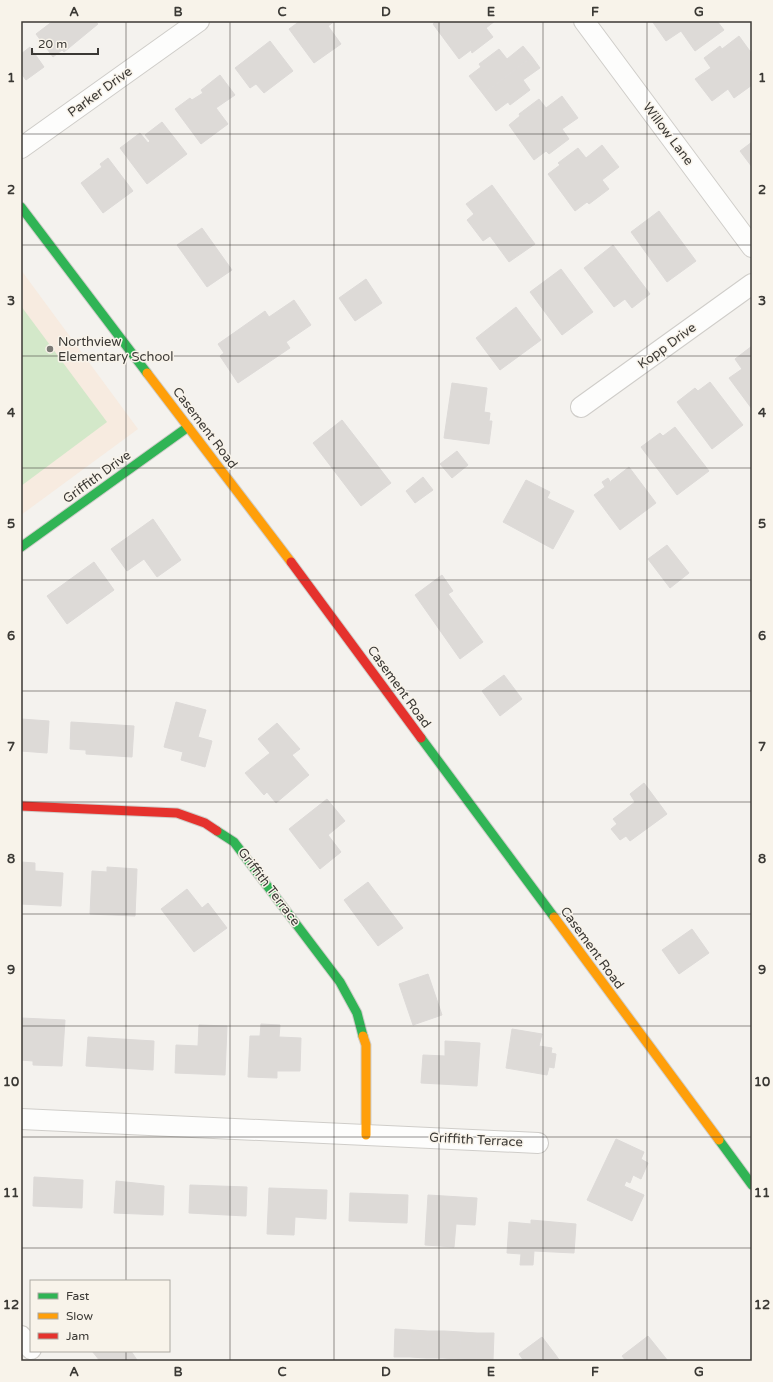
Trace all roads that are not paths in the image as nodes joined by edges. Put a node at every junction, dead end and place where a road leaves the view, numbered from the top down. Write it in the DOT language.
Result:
graph roads {
  1 [pos="199,21"];
  2 [pos="584,21"];
  3 [pos="21,148"];
  4 [pos="21,207"];
  5 [pos="752,247"];
  6 [pos="752,284"];
  7 [pos="581,407"];
  8 [pos="188,427"];
  9 [pos="21,548"];
  10 [pos="21,806"];
  11 [pos="21,1118"];
  12 [pos="366,1135"];
  13 [pos="538,1143"];
  14 [pos="752,1185"];
  15 [pos="21,1336"];
  16 [pos="30,1347"];
  17 [pos="33,1352"];
  18 [pos="40,1361"];
  1 -- 3 [label="street, Parker Drive"];
  2 -- 5 [label="street, Willow Lane"];
  4 -- 8 [label="street, Casement Road"];
  6 -- 7 [label="street, Kopp Drive"];
  8 -- 9 [label="street, Griffith Drive"];
  8 -- 14 [label="street, Casement Road"];
  10 -- 12 [label="street, Griffith Terrace"];
  11 -- 12 [label="street, Griffith Terrace"];
  12 -- 13 [label="street, Griffith Terrace"];
  15 -- 16 [label="street"];
  17 -- 18 [label="street"];
}
